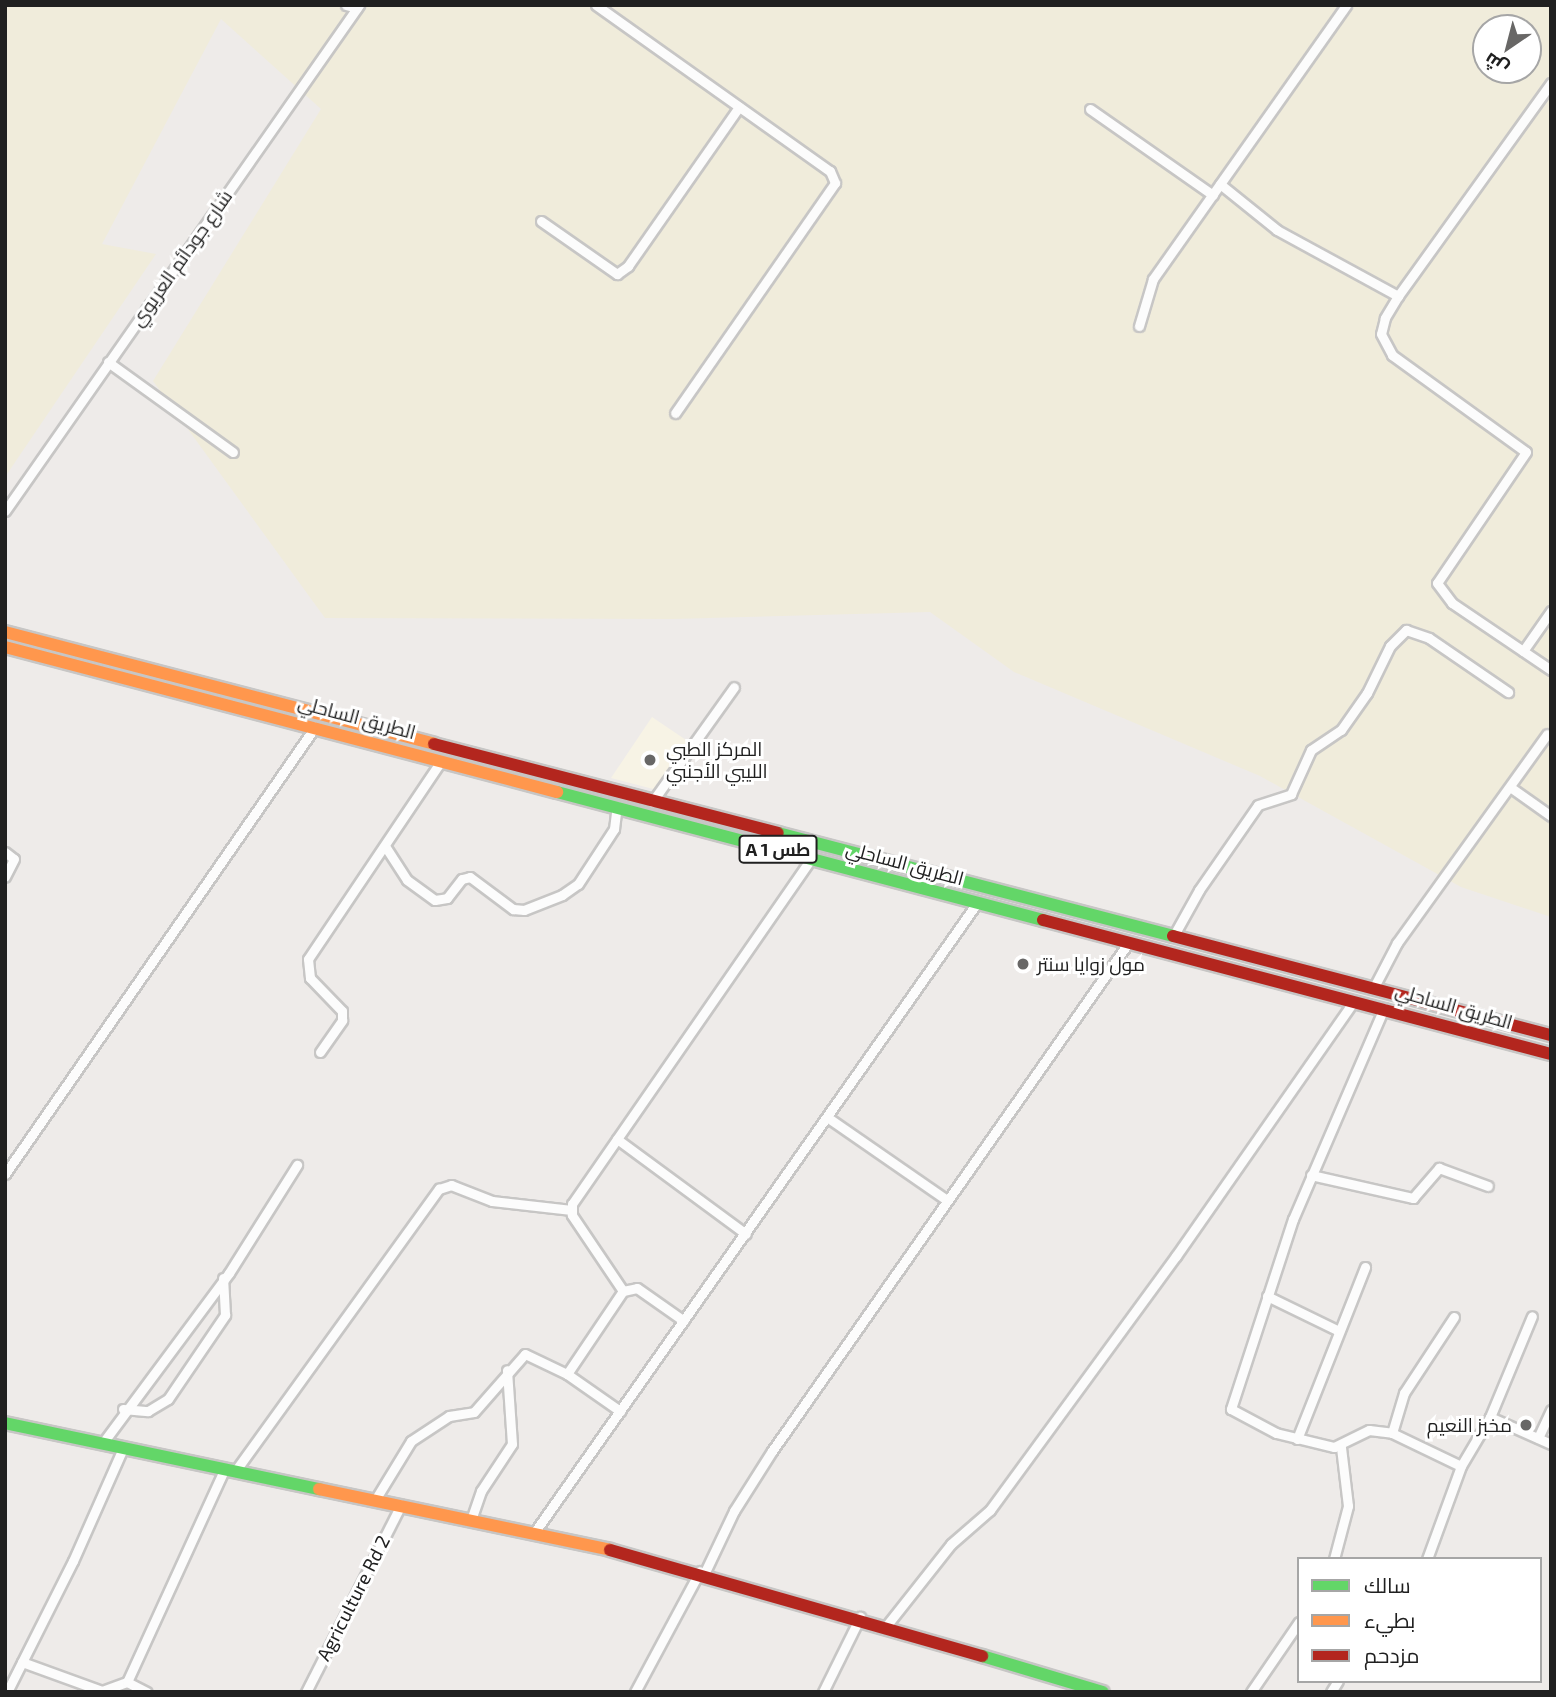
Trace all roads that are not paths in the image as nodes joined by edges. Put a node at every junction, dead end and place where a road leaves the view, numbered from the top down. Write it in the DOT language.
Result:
graph roads {
  1 [pos="346,5"];
  2 [pos="596,5"];
  3 [pos="1346,5"];
  4 [pos="358,7"];
  5 [pos="1551,83"];
  6 [pos="739,107"];
  7 [pos="1090,109"];
  8 [pos="1220,184"];
  9 [pos="1213,195"];
  10 [pos="541,221"];
  11 [pos="1398,296"];
  12 [pos="1139,326"];
  13 [pos="108,362"];
  14 [pos="675,413"];
  15 [pos="233,452"];
  16 [pos="5,511"];
  17 [pos="1551,611"];
  18 [pos="5,632"];
  19 [pos="5,646"];
  20 [pos="1523,651"];
  21 [pos="1551,670"];
  22 [pos="734,687"];
  23 [pos="1508,692"];
  24 [pos="316,726"];
  25 [pos="1547,734"];
  26 [pos="442,759"];
  27 [pos="1510,787"];
  28 [pos="652,802"];
  29 [pos="617,806"];
  30 [pos="1551,816"];
  31 [pos="385,846"];
  32 [pos="5,852"];
  33 [pos="812,858"];
  34 [pos="5,877"];
  35 [pos="977,903"];
  36 [pos="1174,935"];
  37 [pos="1130,940"];
  38 [pos="1374,987"];
  39 [pos="1355,999"];
  40 [pos="1384,1006"];
  41 [pos="1551,1035"];
  42 [pos="320,1052"];
  43 [pos="1551,1054"];
  44 [pos="827,1117"];
  45 [pos="617,1139"];
  46 [pos="297,1165"];
  47 [pos="5,1174"];
  48 [pos="1311,1175"];
  49 [pos="1488,1186"];
  50 [pos="947,1200"];
  51 [pos="571,1209"];
  52 [pos="746,1234"];
  53 [pos="1365,1267"];
  54 [pos="223,1278"];
  55 [pos="622,1290"];
  56 [pos="1267,1296"];
  57 [pos="1532,1316"];
  58 [pos="1454,1317"];
  59 [pos="684,1321"];
  60 [pos="1339,1331"];
  61 [pos="507,1370"];
  62 [pos="567,1374"];
  63 [pos="123,1409"];
  64 [pos="620,1410"];
  65 [pos="1551,1410"];
  66 [pos="1490,1417"];
  67 [pos="5,1423"];
  68 [pos="1392,1433"];
  69 [pos="1538,1438"];
  70 [pos="1297,1439"];
  71 [pos="102,1444"];
  72 [pos="1551,1444"];
  73 [pos="1341,1447"];
  74 [pos="123,1448"];
  75 [pos="1461,1466"];
  76 [pos="230,1469"];
  77 [pos="375,1500"];
  78 [pos="401,1505"];
  79 [pos="471,1520"];
  80 [pos="534,1533"];
  81 [pos="1335,1557"];
  82 [pos="1428,1557"];
  83 [pos="703,1572"];
  84 [pos="860,1617"];
  85 [pos="887,1625"];
  86 [pos="1297,1625"];
  87 [pos="22,1662"];
  88 [pos="127,1682"];
  89 [pos="1100,1691"];
  90 [pos="7,1692"];
  91 [pos="147,1692"];
  92 [pos="306,1692"];
  93 [pos="635,1692"];
  94 [pos="823,1692"];
  95 [pos="1251,1692"];
  1 -- 4 [label="street"];
  2 -- 6 [label="street"];
  3 -- 8 [label="street"];
  4 -- 13 [label="street, شارع جودائم العريوي"];
  5 -- 11 [label="street"];
  6 -- 10 [label="street"];
  6 -- 14 [label="street"];
  7 -- 9 [label="street"];
  8 -- 9 [label="street"];
  8 -- 11 [label="street"];
  9 -- 12 [label="street"];
  11 -- 20 [label="street"];
  13 -- 15 [label="street"];
  13 -- 16 [label="street, شارع جودائم العريوي"];
  17 -- 20 [label="street"];
  18 -- 28 [label="main road, الطريق الساحلي / A 1 طس"];
  19 -- 24 [label="main road, الطريق الساحلي / A 1 طس"];
  20 -- 21 [label="street"];
  22 -- 28 [label="street"];
  23 -- 36 [label="street"];
  24 -- 26 [label="main road, الطريق الساحلي / A 1 طس"];
  24 -- 47 [label="street"];
  25 -- 27 [label="street"];
  26 -- 29 [label="main road, الطريق الساحلي / A 1 طس"];
  26 -- 31 [label="street"];
  27 -- 30 [label="street"];
  27 -- 38 [label="street"];
  28 -- 36 [label="main road, الطريق الساحلي / A 1 طس"];
  29 -- 31 [label="street"];
  29 -- 33 [label="main road, الطريق الساحلي / A 1 طس"];
  31 -- 42 [label="street"];
  32 -- 34 [label="street"];
  33 -- 35 [label="main road, الطريق الساحلي / A 1 طس"];
  33 -- 45 [label="street"];
  35 -- 37 [label="main road, الطريق الساحلي / A 1 طس"];
  35 -- 44 [label="street"];
  36 -- 38 [label="main road, الطريق الساحلي / A 1 طس"];
  37 -- 39 [label="main road, الطريق الساحلي / A 1 طس"];
  37 -- 50 [label="street"];
  38 -- 41 [label="main road, الطريق الساحلي / A 1 طس"];
  39 -- 40 [label="main road, الطريق الساحلي / A 1 طس"];
  39 -- 85 [label="street"];
  40 -- 43 [label="main road, الطريق الساحلي / A 1 طس"];
  40 -- 48 [label="street"];
  44 -- 50 [label="street"];
  44 -- 52 [label="street"];
  45 -- 51 [label="street"];
  45 -- 52 [label="street"];
  46 -- 54 [label="street"];
  48 -- 49 [label="street"];
  48 -- 56 [label="street"];
  50 -- 83 [label="street"];
  51 -- 55 [label="street"];
  51 -- 76 [label="street"];
  52 -- 59 [label="street"];
  53 -- 60 [label="street"];
  54 -- 63 [label="street"];
  54 -- 63 [label="street"];
  55 -- 59 [label="street"];
  55 -- 62 [label="street"];
  56 -- 60 [label="street"];
  56 -- 70 [label="street"];
  57 -- 66 [label="street"];
  58 -- 68 [label="street"];
  59 -- 64 [label="street"];
  60 -- 70 [label="street"];
  61 -- 62 [label="street"];
  61 -- 77 [label="street"];
  61 -- 79 [label="street"];
  62 -- 64 [label="street"];
  63 -- 71 [label="street"];
  64 -- 80 [label="street"];
  65 -- 69 [label="street"];
  66 -- 69 [label="street"];
  66 -- 75 [label="street"];
  67 -- 71 [label="main road"];
  68 -- 73 [label="street"];
  68 -- 75 [label="street"];
  69 -- 72 [label="street"];
  70 -- 73 [label="street"];
  71 -- 74 [label="main road"];
  73 -- 81 [label="street"];
  74 -- 76 [label="main road"];
  74 -- 87 [label="street"];
  75 -- 82 [label="street"];
  76 -- 77 [label="main road"];
  76 -- 88 [label="street"];
  77 -- 78 [label="main road"];
  78 -- 79 [label="main road"];
  78 -- 92 [label="street, Agriculture Rd 2"];
  79 -- 80 [label="main road"];
  80 -- 83 [label="main road"];
  83 -- 84 [label="main road"];
  83 -- 93 [label="street"];
  84 -- 85 [label="main road"];
  84 -- 94 [label="street"];
  85 -- 89 [label="main road"];
  86 -- 95 [label="street"];
  87 -- 88 [label="street"];
  87 -- 90 [label="street"];
  88 -- 91 [label="street"];
}
